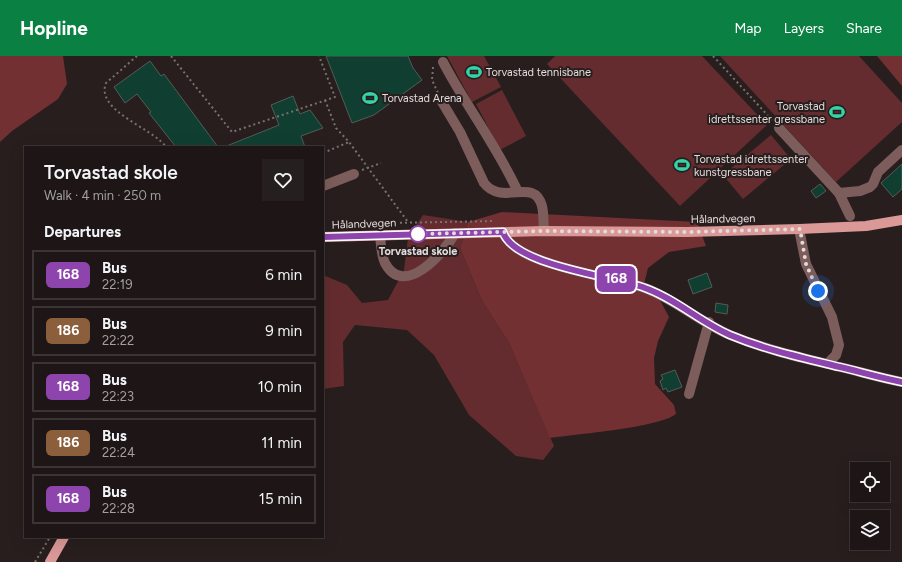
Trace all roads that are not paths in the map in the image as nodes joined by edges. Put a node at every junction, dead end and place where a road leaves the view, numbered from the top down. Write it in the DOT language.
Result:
graph roads {
  1 [pos="438,63"];
  2 [pos="442,102"];
  3 [pos="779,128"];
  4 [pos="902,150"];
  5 [pos="354,174"];
  6 [pos="324,186"];
  7 [pos="518,192"];
  8 [pos="839,193"];
  9 [pos="850,216"];
  10 [pos="902,220"];
  11 [pos="800,229"];
  12 [pos="544,231"];
  13 [pos="503,232"];
  14 [pos="455,234"];
  15 [pos="380,235"];
  16 [pos="324,237"];
  17 [pos="709,322"];
  18 [pos="827,364"];
  19 [pos="902,382"];
  20 [pos="688,394"];
  21 [pos="63,538"];
  22 [pos="50,562"];
  1 -- 7 [label="street"];
  2 -- 7 [label="street"];
  3 -- 8 [label="street"];
  4 -- 8 [label="street"];
  5 -- 6 [label="street"];
  7 -- 12 [label="street"];
  8 -- 9 [label="street"];
  10 -- 11 [label="main road, Hålandvegen"];
  11 -- 12 [label="main road, Hålandvegen"];
  11 -- 18 [label="street"];
  12 -- 13 [label="main road, Hålandvegen"];
  13 -- 14 [label="main road, Hålandvegen"];
  13 -- 17 [label="street"];
  14 -- 15 [label="main road, Hålandvegen"];
  14 -- 15 [label="street"];
  15 -- 16 [label="main road, Hålandvegen"];
  17 -- 18 [label="street"];
  17 -- 20 [label="street"];
  18 -- 19 [label="street"];
  21 -- 22 [label="main road"];
}
